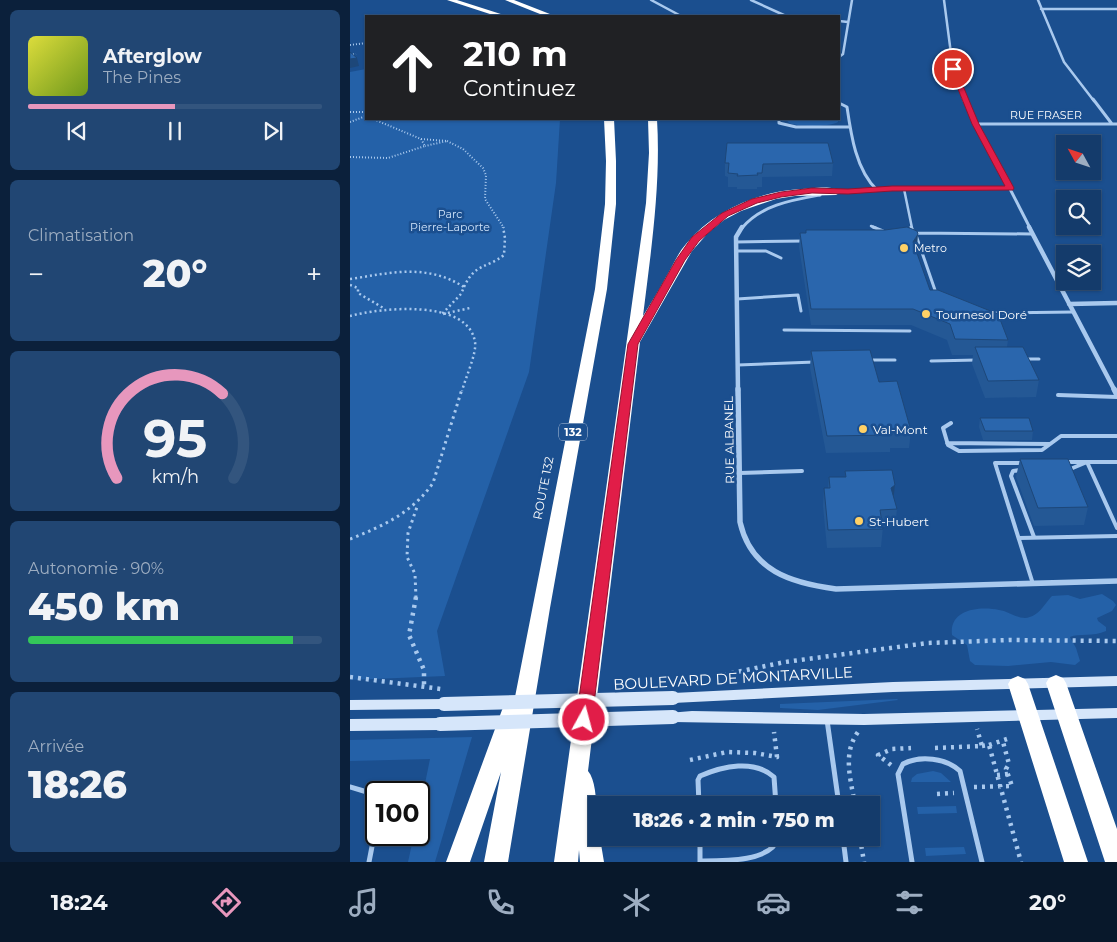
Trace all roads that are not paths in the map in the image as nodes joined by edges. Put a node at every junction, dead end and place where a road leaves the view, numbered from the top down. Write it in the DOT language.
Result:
graph roads {
  1 [pos="450,0"];
  2 [pos="508,0"];
  3 [pos="651,0"];
  4 [pos="751,0"];
  5 [pos="852,0"];
  6 [pos="944,0"];
  7 [pos="1038,0"];
  8 [pos="1041,9"];
  9 [pos="1117,9"];
  10 [pos="500,15"];
  11 [pos="548,15"];
  12 [pos="679,15"];
  13 [pos="784,15"];
  14 [pos="840,21"];
  15 [pos="848,22"];
  16 [pos="840,56"];
  17 [pos="840,104"];
  18 [pos="609,120"];
  19 [pos="652,120"];
  20 [pos="779,120"];
  21 [pos="975,124"];
  22 [pos="1112,124"];
  23 [pos="1117,124"];
  24 [pos="849,127"];
  25 [pos="904,188"];
  26 [pos="1010,188"];
  27 [pos="877,190"];
  28 [pos="836,192"];
  29 [pos="872,226"];
  30 [pos="906,233"];
  31 [pos="914,233"];
  32 [pos="890,234"];
  33 [pos="1032,234"];
  34 [pos="736,242"];
  35 [pos="805,242"];
  36 [pos="736,251"];
  37 [pos="781,258"];
  38 [pos="737,299"];
  39 [pos="938,299"];
  40 [pos="1117,303"];
  41 [pos="1069,304"];
  42 [pos="801,311"];
  43 [pos="1073,312"];
  44 [pos="987,313"];
  45 [pos="784,330"];
  46 [pos="910,331"];
  47 [pos="633,344"];
  48 [pos="1021,359"];
  49 [pos="1039,359"];
  50 [pos="864,360"];
  51 [pos="873,360"];
  52 [pos="895,360"];
  53 [pos="984,360"];
  54 [pos="931,361"];
  55 [pos="817,362"];
  56 [pos="738,365"];
  57 [pos="875,369"];
  58 [pos="1058,395"];
  59 [pos="1117,396"];
  60 [pos="951,423"];
  61 [pos="1117,436"];
  62 [pos="947,443"];
  63 [pos="1050,444"];
  64 [pos="1032,462"];
  65 [pos="1059,462"];
  66 [pos="1087,462"];
  67 [pos="1117,462"];
  68 [pos="1026,470"];
  69 [pos="1061,470"];
  70 [pos="802,471"];
  71 [pos="740,473"];
  72 [pos="1117,528"];
  73 [pos="1117,536"];
  74 [pos="1019,538"];
  75 [pos="1034,538"];
  76 [pos="1117,581"];
  77 [pos="1033,584"];
  78 [pos="530,659"];
  79 [pos="1117,681"];
  80 [pos="1056,683"];
  81 [pos="1018,684"];
  82 [pos="350,705"];
  83 [pos="1117,713"];
  84 [pos="1068,714"];
  85 [pos="1028,715"];
  86 [pos="827,720"];
  87 [pos="350,725"];
  88 [pos="579,756"];
  89 [pos="350,787"];
  90 [pos="365,791"];
  91 [pos="699,796"];
  92 [pos="775,796"];
  93 [pos="838,796"];
  94 [pos="373,846"];
  95 [pos="700,846"];
  96 [pos="778,846"];
  97 [pos="844,846"];
  98 [pos="370,862"];
  99 [pos="458,862"];
  100 [pos="496,862"];
  101 [pos="566,862"];
  102 [pos="592,862"];
  103 [pos="700,862"];
  104 [pos="846,862"];
  105 [pos="912,862"];
  106 [pos="982,862"];
  107 [pos="1076,862"];
  108 [pos="1117,862"];
  1 -- 10 [label="highway"];
  2 -- 11 [label="highway"];
  3 -- 12 [label="street"];
  4 -- 13 [label="street"];
  5 -- 15 [label="street"];
  6 -- 21 [label="street"];
  7 -- 8 [label="street"];
  8 -- 9 [label="street"];
  8 -- 22 [label="street"];
  14 -- 15 [label="street"];
  15 -- 16 [label="street"];
  17 -- 24 [label="street"];
  18 -- 78 [label="highway, ROUTE 132 / 132"];
  19 -- 47 [label="highway"];
  20 -- 24 [label="street"];
  21 -- 22 [label="street, RUE FRASER"];
  21 -- 26 [label="street"];
  22 -- 23 [label="street, RUE FRASER"];
  24 -- 27 [label="street"];
  25 -- 26 [label="street"];
  25 -- 27 [label="street"];
  25 -- 31 [label="lane"];
  26 -- 33 [label="street"];
  27 -- 28 [label="street"];
  28 -- 34 [label="street"];
  28 -- 47 [label="highway"];
  29 -- 32 [label="lane"];
  30 -- 31 [label="lane"];
  31 -- 33 [label="lane"];
  31 -- 39 [label="lane"];
  33 -- 41 [label="street"];
  34 -- 35 [label="lane"];
  34 -- 36 [label="street, RUE ALBANEL"];
  36 -- 37 [label="lane"];
  36 -- 38 [label="street, RUE ALBANEL"];
  38 -- 42 [label="lane"];
  38 -- 56 [label="street, RUE ALBANEL"];
  40 -- 41 [label="street"];
  41 -- 43 [label="street"];
  43 -- 44 [label="lane"];
  43 -- 59 [label="street"];
  45 -- 46 [label="lane"];
  47 -- 88 [label="highway"];
  48 -- 49 [label="lane"];
  50 -- 51 [label="lane"];
  51 -- 52 [label="lane"];
  51 -- 57 [label="lane"];
  53 -- 54 [label="lane"];
  55 -- 56 [label="lane"];
  56 -- 71 [label="street, RUE ALBANEL"];
  58 -- 59 [label="lane"];
  60 -- 62 [label="lane"];
  61 -- 63 [label="lane"];
  62 -- 63 [label="lane"];
  62 -- 63 [label="lane"];
  64 -- 74 [label="lane"];
  65 -- 66 [label="lane"];
  66 -- 67 [label="lane"];
  66 -- 69 [label="lane"];
  66 -- 72 [label="lane"];
  68 -- 75 [label="lane"];
  70 -- 71 [label="lane"];
  71 -- 77 [label="street, RUE ALBANEL"];
  73 -- 75 [label="lane"];
  74 -- 75 [label="lane"];
  74 -- 77 [label="lane"];
  76 -- 77 [label="street, RUE ALBANEL"];
  78 -- 99 [label="highway"];
  78 -- 100 [label="highway, ROUTE 132 / 132"];
  79 -- 80 [label="street, BOULEVARD DE MONTARVILLE"];
  80 -- 81 [label="street, BOULEVARD DE MONTARVILLE"];
  80 -- 84 [label="highway"];
  81 -- 82 [label="street, BOULEVARD DE MONTARVILLE, bridge"];
  81 -- 85 [label="highway"];
  83 -- 84 [label="street"];
  84 -- 85 [label="street"];
  84 -- 108 [label="highway"];
  85 -- 86 [label="street"];
  85 -- 107 [label="highway"];
  86 -- 87 [label="street, bridge"];
  86 -- 93 [label="lane"];
  88 -- 101 [label="highway"];
  88 -- 102 [label="highway"];
  89 -- 90 [label="lane"];
  91 -- 92 [label="lane"];
  94 -- 98 [label="lane"];
  95 -- 103 [label="lane"];
  96 -- 103 [label="lane"];
  97 -- 104 [label="lane"];
  105 -- 106 [label="lane"];
}
